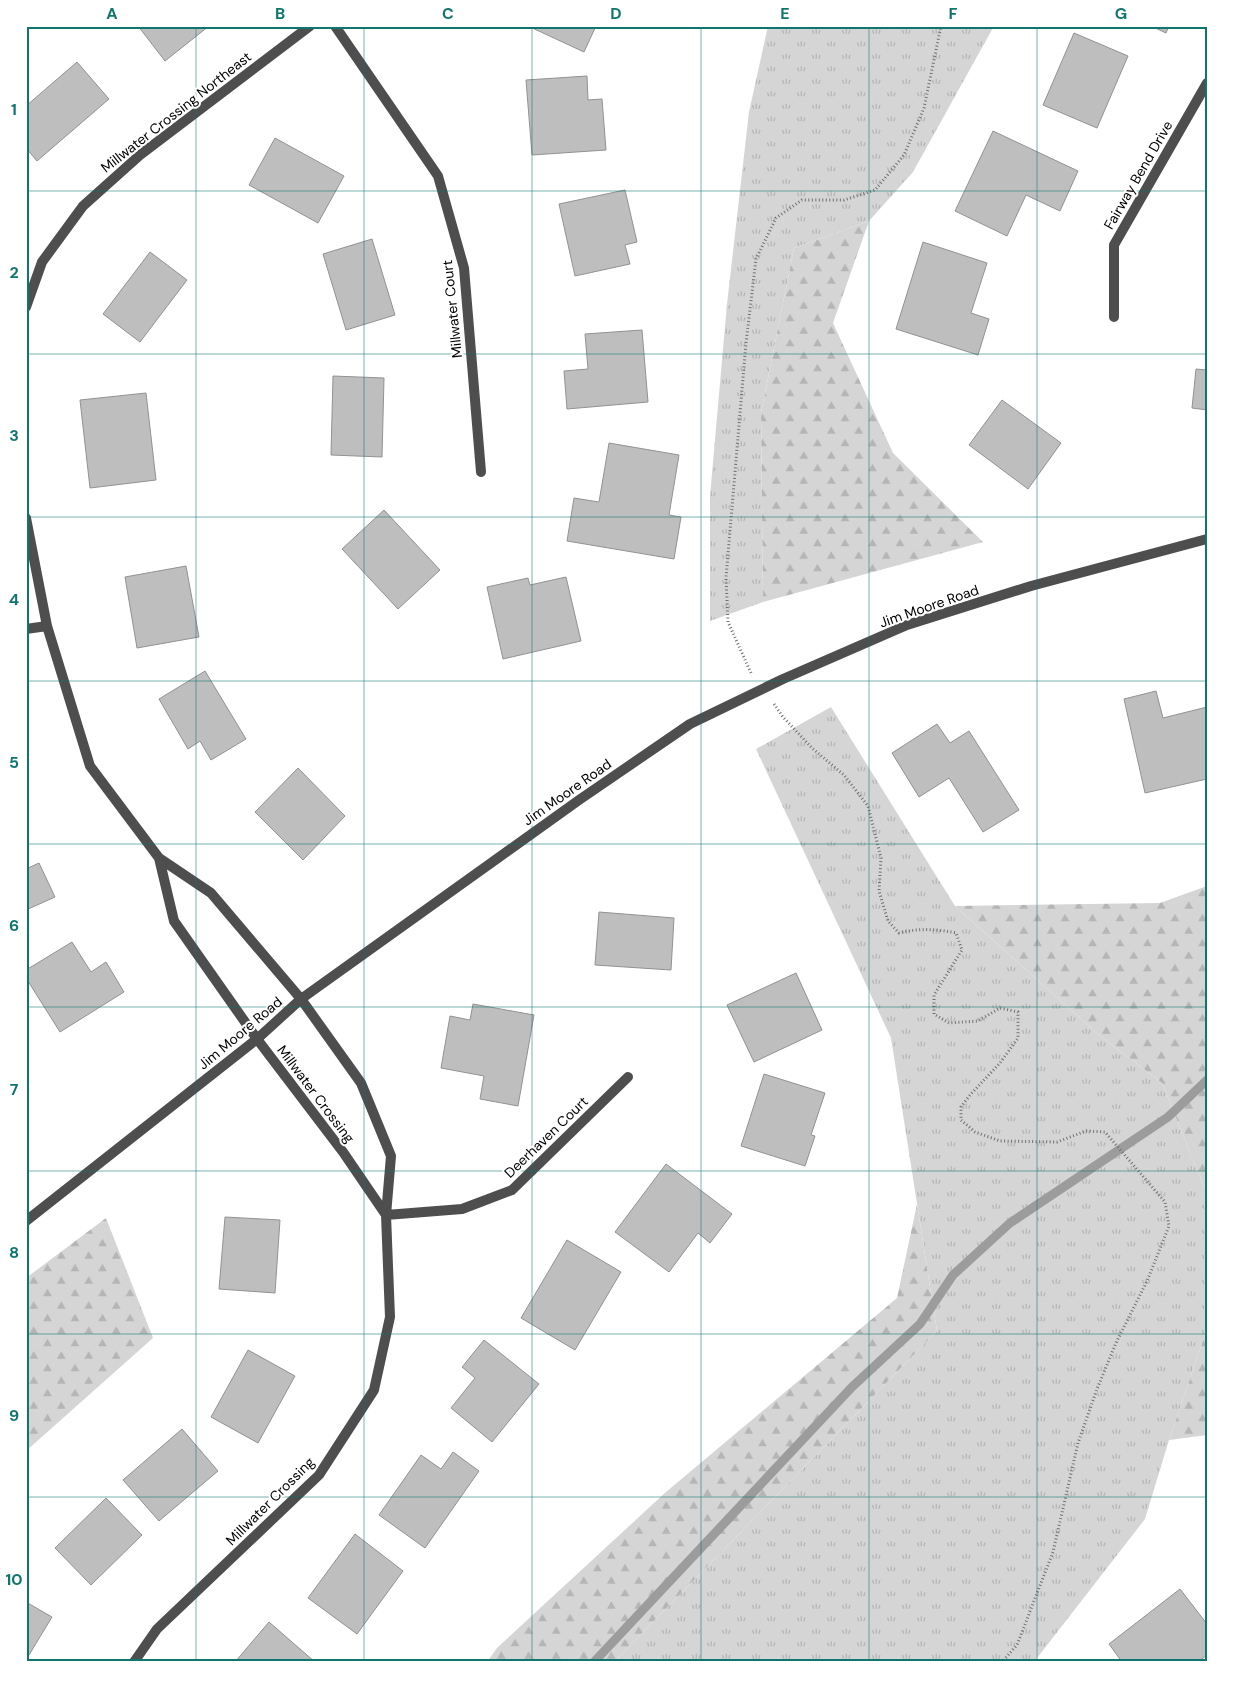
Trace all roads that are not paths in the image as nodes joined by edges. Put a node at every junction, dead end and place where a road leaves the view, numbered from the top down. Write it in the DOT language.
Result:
graph roads {
  1 [pos="310,26"];
  2 [pos="335,26"];
  3 [pos="1207,83"];
  4 [pos="26,307"];
  5 [pos="1114,317"];
  6 [pos="480,472"];
  7 [pos="26,518"];
  8 [pos="1207,539"];
  9 [pos="47,626"];
  10 [pos="26,629"];
  11 [pos="158,858"];
  12 [pos="301,999"];
  13 [pos="257,1039"];
  14 [pos="628,1077"];
  15 [pos="386,1215"];
  16 [pos="26,1221"];
  17 [pos="134,1662"];
  1 -- 4 [label="street, Millwater Crossing Northeast"];
  2 -- 6 [label="street, Millwater Court"];
  3 -- 5 [label="street, Fairway Bend Drive"];
  7 -- 9 [label="street"];
  8 -- 12 [label="street, Jim Moore Road"];
  9 -- 10 [label="street"];
  9 -- 11 [label="street"];
  11 -- 12 [label="street"];
  11 -- 13 [label="street"];
  12 -- 13 [label="street, Jim Moore Road"];
  12 -- 15 [label="street, Millwater Crossing"];
  13 -- 15 [label="street, Millwater Crossing"];
  13 -- 16 [label="street, Jim Moore Road"];
  14 -- 15 [label="street, Deerhaven Court"];
  15 -- 17 [label="street, Millwater Crossing"];
}
